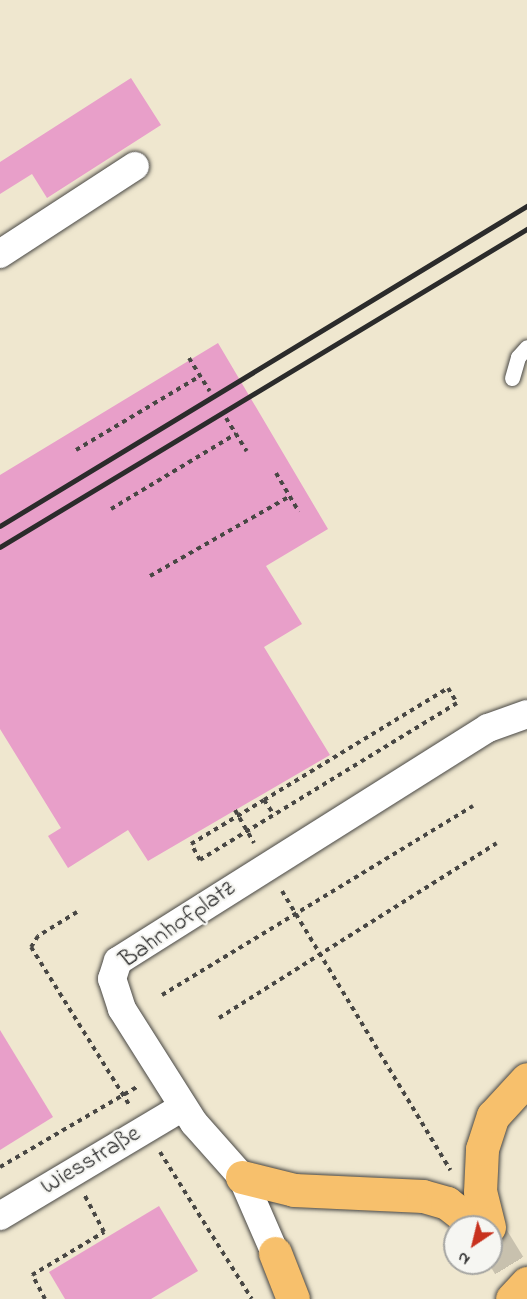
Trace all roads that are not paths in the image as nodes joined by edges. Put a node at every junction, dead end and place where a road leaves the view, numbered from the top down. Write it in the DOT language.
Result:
graph roads {
  1 [pos="135,166"];
  2 [pos="0,254"];
  3 [pos="527,347"];
  4 [pos="512,378"];
  5 [pos="527,714"];
  6 [pos="527,1079"];
  7 [pos="183,1107"];
  8 [pos="242,1177"];
  9 [pos="462,1215"];
  10 [pos="486,1215"];
  11 [pos="0,1216"];
  12 [pos="275,1253"];
  13 [pos="527,1283"];
  14 [pos="293,1299"];
  15 [pos="512,1299"];
  1 -- 2 [label="street"];
  3 -- 4 [label="lane"];
  5 -- 7 [label="street, Bahnhofplatz"];
  6 -- 10 [label="main road"];
  7 -- 8 [label="street, Bahnhofplatz"];
  7 -- 11 [label="street, Wiesstraße"];
  8 -- 9 [label="main road"];
  8 -- 12 [label="street, Bahnhofplatz"];
  12 -- 14 [label="main road"];
  13 -- 15 [label="main road"];
}
